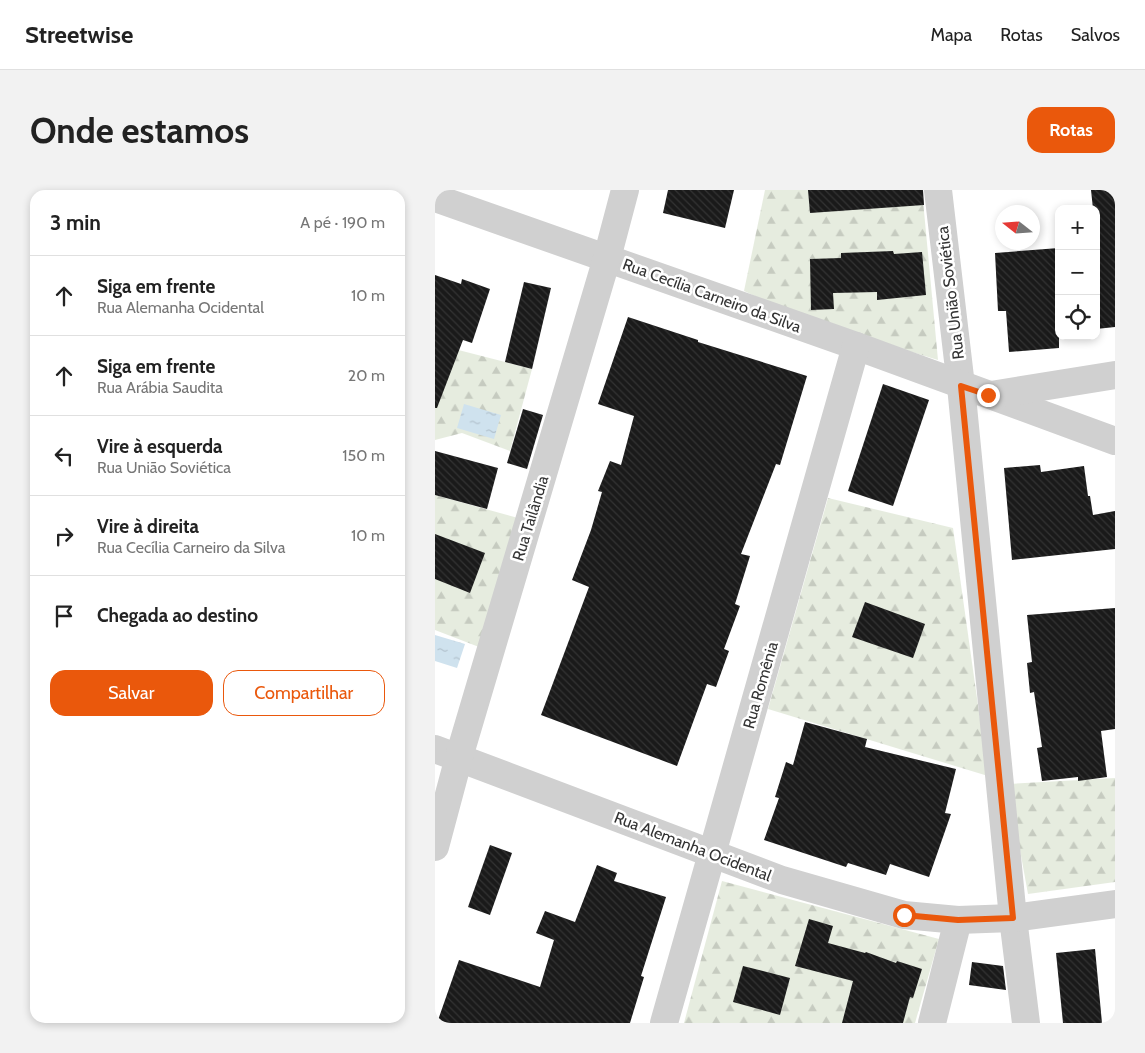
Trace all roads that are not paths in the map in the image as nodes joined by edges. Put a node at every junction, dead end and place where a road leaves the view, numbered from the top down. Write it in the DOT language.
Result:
graph roads {
  1 [pos="625,190"];
  2 [pos="938,190"];
  3 [pos="435,198"];
  4 [pos="607,258"];
  5 [pos="856,346"];
  6 [pos="1115,375"];
  7 [pos="961,386"];
  8 [pos="988,395"];
  9 [pos="1115,441"];
  10 [pos="447,753"];
  11 [pos="435,847"];
  12 [pos="713,853"];
  13 [pos="1115,904"];
  14 [pos="1013,918"];
  15 [pos="958,920"];
  16 [pos="664,1023"];
  17 [pos="932,1023"];
  18 [pos="1026,1023"];
  1 -- 4 [label="street, Rua Tailândia"];
  2 -- 7 [label="street, Rua União Soviética"];
  3 -- 4 [label="street, Rua Cecília Carneiro da Silva"];
  4 -- 5 [label="street, Rua Cecília Carneiro da Silva"];
  4 -- 10 [label="street, Rua Tailândia"];
  5 -- 7 [label="street, Rua Cecília Carneiro da Silva"];
  5 -- 12 [label="street, Rua Romênia"];
  6 -- 8 [label="street, Rua Cecília Carneiro da Silva"];
  7 -- 8 [label="street, Rua Cecília Carneiro da Silva"];
  7 -- 14 [label="street, Rua União Soviética"];
  8 -- 9 [label="street, Rua Cecília Carneiro da Silva"];
  10 -- 11 [label="street, Rua Tailândia"];
  10 -- 12 [label="street, Rua Alemanha Ocidental"];
  12 -- 15 [label="street, Rua Alemanha Ocidental"];
  12 -- 16 [label="street, Rua Romênia"];
  13 -- 14 [label="street, Rua Alemanha Ocidental"];
  14 -- 15 [label="street, Rua Alemanha Ocidental"];
  14 -- 18 [label="street, Rua União Soviética"];
  15 -- 17 [label="street"];
}
